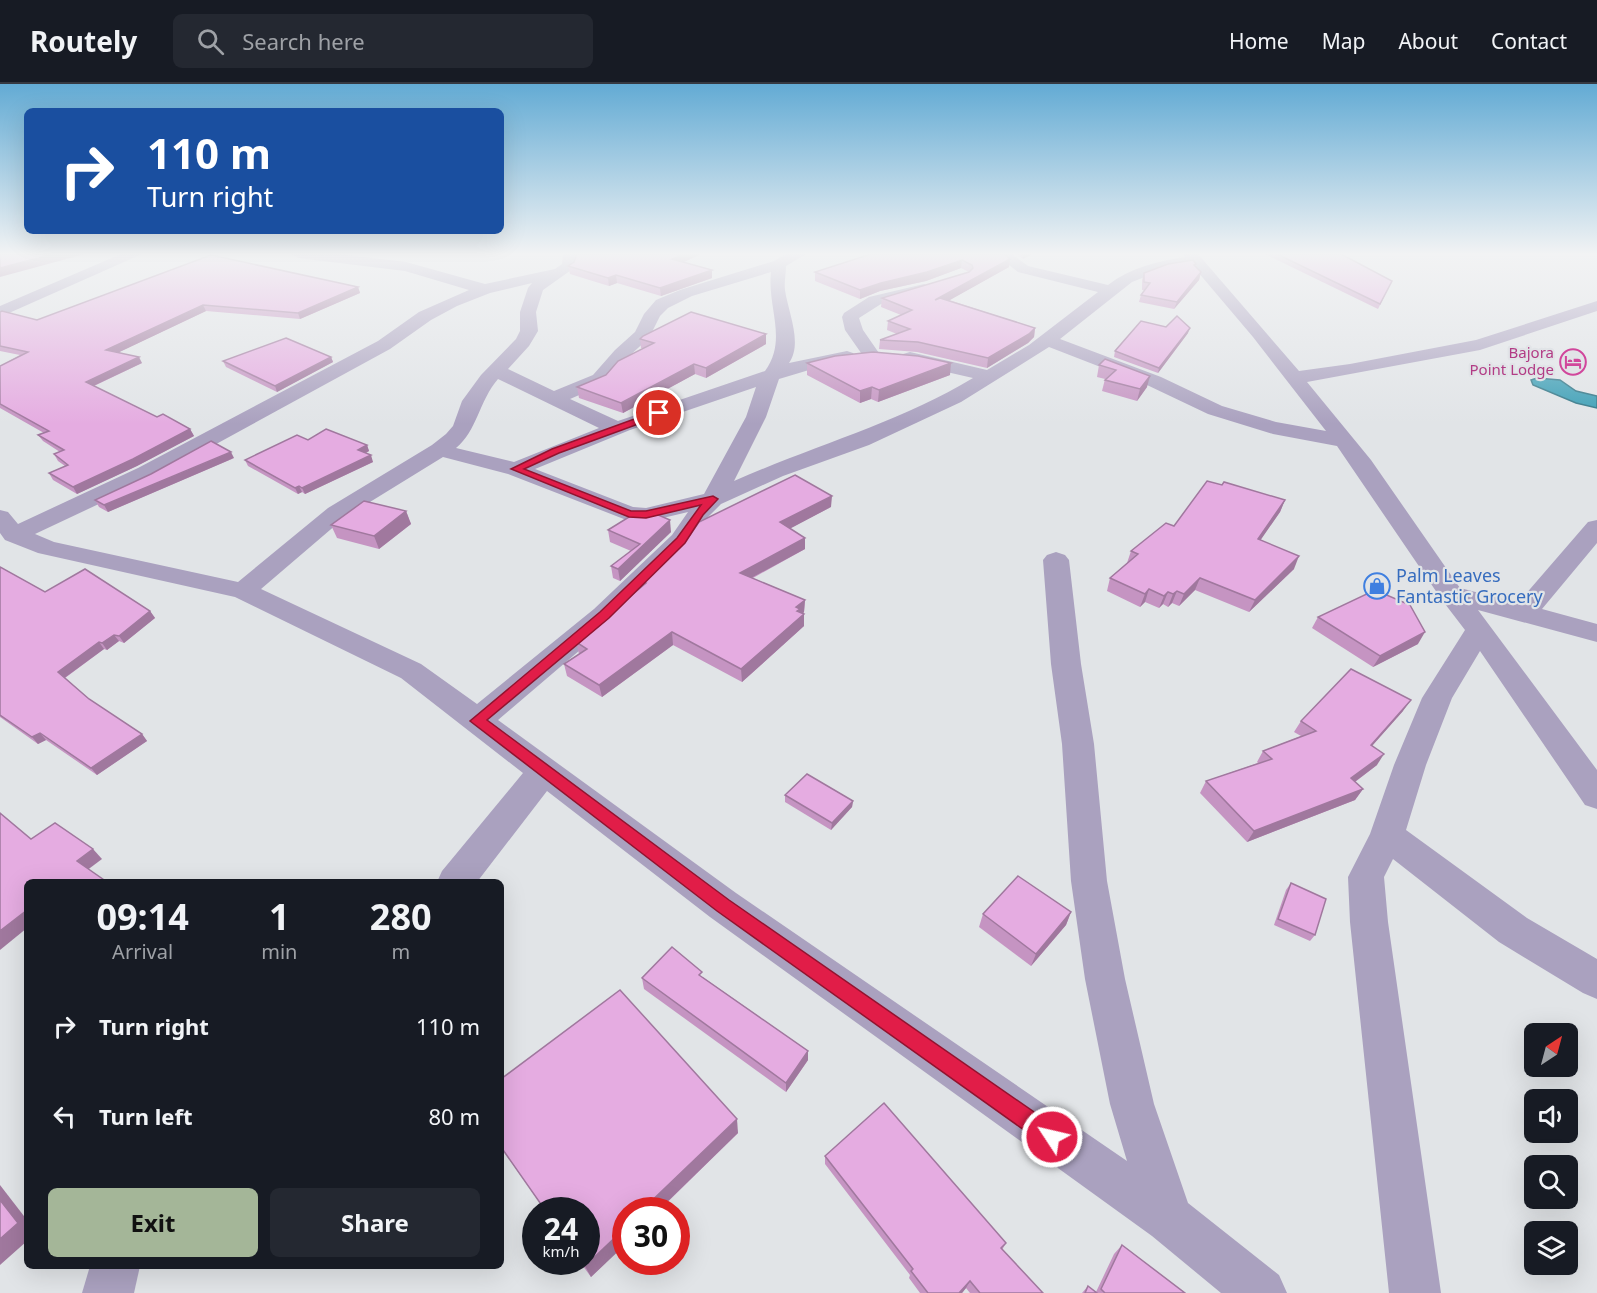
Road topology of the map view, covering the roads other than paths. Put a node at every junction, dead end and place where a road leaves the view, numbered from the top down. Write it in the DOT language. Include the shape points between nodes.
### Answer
graph roads {
  1 [pos="437,310"];
  2 [pos="529,310"];
  3 [pos="656,310"];
  4 [pos="781,310"];
  5 [pos="856,310"];
  6 [pos="1087,310"];
  7 [pos="1239,310"];
  8 [pos="1584,310"];
  9 [pos="1047,340"];
  10 [pos="872,356"];
  11 [pos="496,371"];
  12 [pos="771,376"];
  13 [pos="989,376"];
  14 [pos="1293,378"];
  15 [pos="555,398"];
  16 [pos="616,428"];
  17 [pos="1343,441"];
  18 [pos="440,450"];
  19 [pos="516,469"];
  20 [pos="713,499"];
  21 [pos="7,526"];
  22 [pos="1597,527"];
  23 [pos="1056,560"];
  24 [pos="243,591"];
  25 [pos="1451,594"];
  26 [pos="1524,613"];
  27 [pos="1479,629"];
  28 [pos="1597,633"];
  29 [pos="477,721"];
  30 [pos="544,771"];
  31 [pos="1597,796"];
  32 [pos="1387,835"];
  33 [pos="457,879"];
  34 [pos="1597,980"];
  35 [pos="1169,1219"];
  36 [pos="114,1269"];
  37 [pos="108,1293"];
  38 [pos="1262,1293"];
  39 [pos="1415,1293"];
  1 -- 21 [label="street" via="384,345 146,473"];
  2 -- 11 [label="street" via="528,331 523,342"];
  3 -- 15 [label="street" via="644,334 600,379"];
  4 -- 12 [label="street" via="784,357"];
  5 -- 10 [label="street" via="850,317 854,330"];
  6 -- 9 [label="street"];
  7 -- 14 [label="street"];
  8 -- 14 [label="street" via="1480,345"];
  9 -- 13 [label="street"];
  9 -- 17 [label="street" via="1154,381 1215,410 1273,429"];
  10 -- 12 [label="street" via="841,357"];
  10 -- 13 [label="street" via="914,359"];
  11 -- 15 [label="street"];
  11 -- 18 [label="street" via="472,400 454,439"];
  12 -- 16 [label="street"];
  12 -- 20 [label="street" via="752,425"];
  13 -- 20 [label="street" via="954,398 861,440 775,471"];
  14 -- 17 [label="street"];
  15 -- 16 [label="street"];
  16 -- 19 [label="street"];
  17 -- 25 [label="street"];
  18 -- 19 [label="street"];
  18 -- 24 [label="street" via="336,513"];
  19 -- 20 [label="street" via="629,514 646,515"];
  20 -- 29 [label="street" via="681,540 604,615"];
  21 -- 24 [label="street" via="46,548"];
  22 -- 26 [label="street"];
  23 -- 35 [label="street" via="1078,744 1089,881 1105,979 1132,1104"];
  24 -- 29 [label="street" via="411,670"];
  25 -- 26 [label="street"];
  25 -- 27 [label="street"];
  26 -- 28 [label="street"];
  27 -- 31 [label="street"];
  27 -- 32 [label="street" via="1437,698"];
  29 -- 30 [label="street"];
  30 -- 33 [label="street"];
  30 -- 35 [label="street" via="723,905"];
  32 -- 34 [label="street" via="1513,930"];
  32 -- 39 [label="street" via="1366,877"];
  35 -- 38 [label="street"];
  36 -- 37 [label="street"];
}
